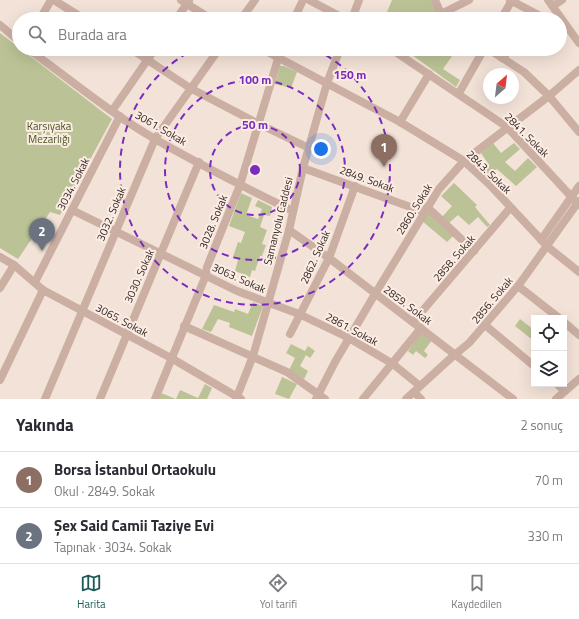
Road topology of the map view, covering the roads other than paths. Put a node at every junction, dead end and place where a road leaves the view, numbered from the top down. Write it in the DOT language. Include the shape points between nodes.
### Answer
graph roads {
  1 [pos="51,0"];
  2 [pos="54,0"];
  3 [pos="255,0"];
  4 [pos="303,0"];
  5 [pos="309,0"];
  6 [pos="359,0"];
  7 [pos="435,0"];
  8 [pos="469,0"];
  9 [pos="511,0"];
  10 [pos="562,0"];
  11 [pos="186,1"];
  12 [pos="551,3"];
  13 [pos="44,12"];
  14 [pos="73,12"];
  15 [pos="180,12"];
  16 [pos="201,12"];
  17 [pos="246,12"];
  18 [pos="297,12"];
  19 [pos="332,12"];
  20 [pos="355,12"];
  21 [pos="441,12"];
  22 [pos="451,12"];
  23 [pos="505,12"];
  24 [pos="533,12"];
  25 [pos="557,12"];
  26 [pos="0,25"];
  27 [pos="567,27"];
  28 [pos="567,30"];
  29 [pos="570,32"];
  30 [pos="12,36"];
  31 [pos="579,43"];
  32 [pos="38,56"];
  33 [pos="142,56"];
  34 [pos="151,56"];
  35 [pos="214,56"];
  36 [pos="274,56"];
  37 [pos="338,56"];
  38 [pos="402,56"];
  39 [pos="480,56"];
  40 [pos="499,56"];
  41 [pos="277,58"];
  42 [pos="502,58"];
  43 [pos="148,60"];
  44 [pos="579,70"];
  45 [pos="429,74"];
  46 [pos="328,83"];
  47 [pos="190,88"];
  48 [pos="459,93"];
  49 [pos="549,96"];
  50 [pos="112,110"];
  51 [pos="120,116"];
  52 [pos="400,122"];
  53 [pos="259,124"];
  54 [pos="507,127"];
  55 [pos="579,132"];
  56 [pos="154,138"];
  57 [pos="308,148"];
  58 [pos="464,161"];
  59 [pos="199,162"];
  60 [pos="302,168"];
  61 [pos="240,185"];
  62 [pos="355,186"];
  63 [pos="579,186"];
  64 [pos="571,197"];
  65 [pos="578,203"];
  66 [pos="510,208"];
  67 [pos="72,210"];
  68 [pos="426,210"];
  69 [pos="293,211"];
  70 [pos="289,230"];
  71 [pos="115,232"];
  72 [pos="541,240"];
  73 [pos="548,247"];
  74 [pos="474,252"];
  75 [pos="162,253"];
  76 [pos="0,257"];
  77 [pos="329,258"];
  78 [pos="14,265"];
  79 [pos="579,272"];
  80 [pos="206,275"];
  81 [pos="35,282"];
  82 [pos="518,286"];
  83 [pos="0,288"];
  84 [pos="43,290"];
  85 [pos="375,294"];
  86 [pos="267,302"];
  87 [pos="83,312"];
  88 [pos="299,314"];
  89 [pos="555,315"];
  90 [pos="413,322"];
  91 [pos="485,325"];
  92 [pos="567,325"];
  93 [pos="184,326"];
  94 [pos="421,328"];
  95 [pos="126,334"];
  96 [pos="290,334"];
  97 [pos="579,335"];
  98 [pos="349,338"];
  99 [pos="456,354"];
  100 [pos="253,356"];
  101 [pos="171,358"];
  102 [pos="531,363"];
  103 [pos="393,364"];
  104 [pos="579,379"];
  105 [pos="0,380"];
  106 [pos="560,387"];
  107 [pos="417,389"];
  108 [pos="565,391"];
  109 [pos="238,398"];
  110 [pos="320,398"];
  111 [pos="46,399"];
  112 [pos="100,399"];
  113 [pos="155,399"];
  114 [pos="363,399"];
  115 [pos="406,399"];
  116 [pos="421,399"];
  117 [pos="513,399"];
  118 [pos="556,399"];
  1 -- 13 [label="street"];
  2 -- 14 [label="street"];
  3 -- 17 [label="street"];
  4 -- 18 [label="street"];
  5 -- 19 [label="street"];
  6 -- 20 [label="street"];
  7 -- 21 [label="street"];
  8 -- 22 [label="street"];
  9 -- 23 [label="street"];
  9 -- 24 [label="street"];
  10 -- 12 [label="street"];
  11 -- 15 [label="street"];
  11 -- 16 [label="street"];
  12 -- 25 [label="street"];
  26 -- 30 [label="street"];
  27 -- 29 [label="street"];
  28 -- 29 [label="street"];
  29 -- 31 [label="street"];
  32 -- 50 [label="street, 3061. Sokak"];
  33 -- 43 [label="street"];
  34 -- 43 [label="street"];
  35 -- 47 [label="street, 3032. Sokak"];
  36 -- 41 [label="street, 2843. Sokak"];
  37 -- 46 [label="street, Samanyolu Caddesi"];
  38 -- 45 [label="street, 2841. Sokak"];
  39 -- 48 [label="street"];
  40 -- 42 [label="street"];
  41 -- 46 [label="street, 2843. Sokak"];
  41 -- 53 [label="street, 3028. Sokak"];
  42 -- 49 [label="street" via="524,72"];
  43 -- 47 [label="street"];
  43 -- 50 [label="street"];
  44 -- 49 [label="street, 2860. Sokak"];
  45 -- 48 [label="street, 2841. Sokak"];
  45 -- 52 [label="street"];
  46 -- 52 [label="street, 2843. Sokak"];
  46 -- 57 [label="street, Samanyolu Caddesi"];
  47 -- 53 [label="street"];
  47 -- 56 [label="street, 3032. Sokak"];
  48 -- 54 [label="street, 2841. Sokak"];
  49 -- 54 [label="street, 2860. Sokak"];
  49 -- 55 [label="street"];
  50 -- 51 [label="street, 3061. Sokak"];
  51 -- 56 [label="street, 3061. Sokak"];
  51 -- 67 [label="street, 3034. Sokak"];
  52 -- 58 [label="street, 2843. Sokak"];
  53 -- 57 [label="street"];
  53 -- 61 [label="street, 3028. Sokak"];
  54 -- 58 [label="street, 2860. Sokak"];
  54 -- 64 [label="street, 2841. Sokak"];
  56 -- 59 [label="street, 3061. Sokak"];
  56 -- 71 [label="street, 3032. Sokak"];
  57 -- 60 [label="street, Samanyolu Caddesi"];
  58 -- 66 [label="street, 2843. Sokak"];
  58 -- 68 [label="street, 2860. Sokak" via="439,189"];
  59 -- 61 [label="street, 3061. Sokak"];
  59 -- 75 [label="street, 3030. Sokak"];
  60 -- 62 [label="street, 2849. Sokak"];
  60 -- 69 [label="street, Samanyolu Caddesi"];
  61 -- 69 [label="street, 3061. Sokak"];
  61 -- 80 [label="street, 3028. Sokak"];
  62 -- 68 [label="street, 2849. Sokak"];
  62 -- 77 [label="street, 2862. Sokak"];
  63 -- 64 [label="street"];
  64 -- 65 [label="street, 2841. Sokak"];
  64 -- 72 [label="street"];
  65 -- 73 [label="street, 2856. Sokak"];
  66 -- 72 [label="street, 2843. Sokak"];
  66 -- 74 [label="street, 2858. Sokak"];
  67 -- 71 [label="street, 3063. Sokak"];
  67 -- 81 [label="street, 3034. Sokak"];
  68 -- 74 [label="street, 2849. Sokak"];
  68 -- 85 [label="street, 2860. Sokak"];
  69 -- 70 [label="street, Samanyolu Caddesi"];
  70 -- 77 [label="street, 2859. Sokak"];
  70 -- 86 [label="street, Samanyolu Caddesi"];
  71 -- 75 [label="street, 3063. Sokak"];
  71 -- 87 [label="street, 3032. Sokak"];
  72 -- 73 [label="street, 2843. Sokak"];
  73 -- 79 [label="street, 2843. Sokak"];
  73 -- 82 [label="street, 2856. Sokak"];
  74 -- 90 [label="street, 2858. Sokak"];
  75 -- 80 [label="street, 3063. Sokak"];
  75 -- 95 [label="street, 3030. Sokak"];
  76 -- 78 [label="street, 3065. Sokak"];
  77 -- 85 [label="street, 2859. Sokak"];
  77 -- 88 [label="street, 2862. Sokak"];
  78 -- 81 [label="street, 3065. Sokak"];
  78 -- 83 [label="street"];
  80 -- 86 [label="street, 3063. Sokak" via="237,291"];
  80 -- 93 [label="street, 3028. Sokak"];
  81 -- 84 [label="street, 3065. Sokak"];
  82 -- 89 [label="street"];
  82 -- 91 [label="street, 2856. Sokak"];
  84 -- 87 [label="street, 3065. Sokak"];
  84 -- 105 [label="street"];
  85 -- 90 [label="street, 2859. Sokak"];
  85 -- 98 [label="street, 2860. Sokak"];
  86 -- 88 [label="street, 2861. Sokak"];
  86 -- 100 [label="street, Samanyolu Caddesi"];
  87 -- 95 [label="street, 3065. Sokak"];
  87 -- 111 [label="street, 3032. Sokak"];
  88 -- 96 [label="street, 2862. Sokak"];
  88 -- 98 [label="street, 2861. Sokak"];
  90 -- 94 [label="street, 2859. Sokak"];
  91 -- 99 [label="street, 2856. Sokak"];
  91 -- 102 [label="street"];
  92 -- 97 [label="street"];
  93 -- 100 [label="street"];
  93 -- 101 [label="street, 3028. Sokak"];
  94 -- 99 [label="street, 2859. Sokak"];
  94 -- 103 [label="street"];
  95 -- 101 [label="street, 3065. Sokak"];
  95 -- 112 [label="street, 3030. Sokak"];
  98 -- 103 [label="street, 2861. Sokak"];
  98 -- 110 [label="street, 2860. Sokak"];
  99 -- 107 [label="street, 2856. Sokak"];
  99 -- 117 [label="street, 2859. Sokak"];
  100 -- 109 [label="street, Samanyolu Caddesi"];
  100 -- 110 [label="street" via="286,372"];
  101 -- 109 [label="street, 3065. Sokak"];
  101 -- 113 [label="street, 3028. Sokak"];
  103 -- 107 [label="street, 2861. Sokak"];
  103 -- 114 [label="street"];
  104 -- 108 [label="street"];
  106 -- 108 [label="street"];
  107 -- 115 [label="street, 2856. Sokak"];
  107 -- 116 [label="street, 2861. Sokak"];
  108 -- 118 [label="street"];
}
